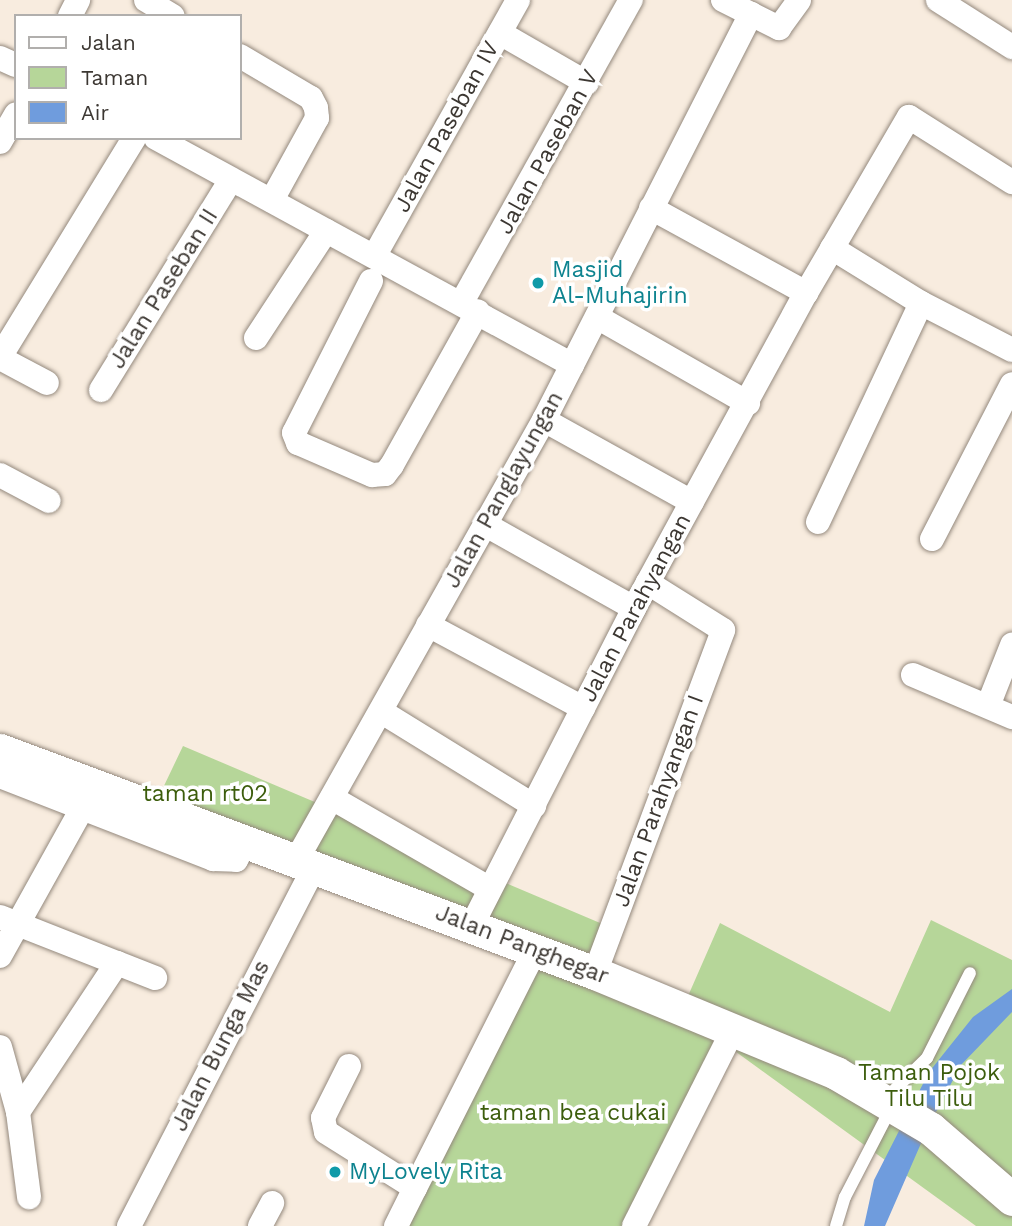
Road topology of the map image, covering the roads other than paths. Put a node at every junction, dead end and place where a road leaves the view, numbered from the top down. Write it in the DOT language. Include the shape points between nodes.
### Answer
graph roads {
  1 [pos="146,0"];
  2 [pos="518,0"];
  3 [pos="631,0"];
  4 [pos="723,0"];
  5 [pos="799,0"];
  6 [pos="938,0"];
  7 [pos="170,14"];
  8 [pos="751,14"];
  9 [pos="500,33"];
  10 [pos="1012,47"];
  11 [pos="242,57"];
  12 [pos="587,83"];
  13 [pos="14,118"];
  14 [pos="133,140"];
  15 [pos="159,140"];
  16 [pos="0,142"];
  17 [pos="1012,182"];
  18 [pos="228,184"];
  19 [pos="272,200"];
  20 [pos="651,208"];
  21 [pos="326,231"];
  22 [pos="832,248"];
  23 [pos="375,255"];
  24 [pos="371,281"];
  25 [pos="806,293"];
  26 [pos="921,303"];
  27 [pos="470,306"];
  28 [pos="597,317"];
  29 [pos="256,338"];
  30 [pos="1012,351"];
  31 [pos="0,357"];
  32 [pos="572,365"];
  33 [pos="47,383"];
  34 [pos="1012,384"];
  35 [pos="101,390"];
  36 [pos="748,403"];
  37 [pos="544,420"];
  38 [pos="0,475"];
  39 [pos="49,501"];
  40 [pos="692,502"];
  41 [pos="818,522"];
  42 [pos="486,525"];
  43 [pos="932,539"];
  44 [pos="648,583"];
  45 [pos="634,608"];
  46 [pos="428,625"];
  47 [pos="1012,645"];
  48 [pos="913,676"];
  49 [pos="988,706"];
  50 [pos="583,708"];
  51 [pos="382,712"];
  52 [pos="1012,717"];
  53 [pos="0,750"];
  54 [pos="0,776"];
  55 [pos="89,797"];
  56 [pos="332,798"];
  57 [pos="534,806"];
  58 [pos="305,863"];
  59 [pos="490,889"];
  60 [pos="8,920"];
  61 [pos="471,925"];
  62 [pos="535,950"];
  63 [pos="0,956"];
  64 [pos="117,963"];
  65 [pos="595,973"];
  66 [pos="970,973"];
  67 [pos="155,978"];
  68 [pos="734,1028"];
  69 [pos="0,1047"];
  70 [pos="349,1066"];
  71 [pos="893,1105"];
  72 [pos="18,1112"];
  73 [pos="415,1188"];
  74 [pos="29,1197"];
  75 [pos="1012,1199"];
  76 [pos="272,1203"];
  77 [pos="130,1226"];
  78 [pos="260,1226"];
  79 [pos="396,1226"];
  80 [pos="634,1226"];
  81 [pos="836,1226"];
  1 -- 7 [label="street"];
  2 -- 9 [label="street, Jalan Paseban IV"];
  3 -- 12 [label="street, Jalan Paseban V"];
  4 -- 8 [label="street"];
  5 -- 8 [label="street" via="779,28"];
  6 -- 10 [label="street"];
  8 -- 20 [label="street, Jalan Panglayungan"];
  9 -- 12 [label="street"];
  9 -- 23 [label="street, Jalan Paseban IV"];
  11 -- 19 [label="street" via="311,99 316,108 317,118"];
  12 -- 27 [label="street, Jalan Paseban V"];
  13 -- 16 [label="street"];
  14 -- 31 [label="street"];
  15 -- 18 [label="street"];
  17 -- 22 [label="street, Jalan Parahyangan" via="909,117"];
  18 -- 19 [label="street"];
  18 -- 35 [label="street, Jalan Paseban II"];
  19 -- 21 [label="street"];
  20 -- 25 [label="street"];
  20 -- 28 [label="street, Jalan Panglayungan"];
  21 -- 23 [label="street"];
  21 -- 29 [label="street"];
  22 -- 25 [label="street, Jalan Parahyangan"];
  22 -- 26 [label="street"];
  23 -- 27 [label="street"];
  24 -- 27 [label="street, Jalan Paseban V" via="294,433 298,443 372,475 385,474 392,465"];
  25 -- 36 [label="street, Jalan Parahyangan"];
  26 -- 30 [label="street"];
  26 -- 41 [label="street"];
  27 -- 32 [label="street"];
  28 -- 32 [label="street, Jalan Panglayungan"];
  28 -- 36 [label="street"];
  31 -- 33 [label="street"];
  32 -- 37 [label="street, Jalan Panglayungan"];
  34 -- 43 [label="street"];
  36 -- 40 [label="street, Jalan Parahyangan"];
  37 -- 40 [label="street"];
  37 -- 42 [label="street, Jalan Panglayungan"];
  38 -- 39 [label="street"];
  40 -- 44 [label="street, Jalan Parahyangan"];
  42 -- 45 [label="street"];
  42 -- 46 [label="street, Jalan Panglayungan"];
  44 -- 45 [label="street, Jalan Parahyangan"];
  44 -- 65 [label="street, Jalan Parahyangan I" via="723,630"];
  45 -- 50 [label="street, Jalan Parahyangan"];
  46 -- 50 [label="street"];
  46 -- 51 [label="street, Jalan Panglayungan"];
  47 -- 49 [label="street"];
  48 -- 49 [label="street"];
  49 -- 52 [label="street"];
  50 -- 57 [label="street, Jalan Parahyangan"];
  51 -- 56 [label="street, Jalan Panglayungan"];
  51 -- 57 [label="street"];
  53 -- 55 [label="street, Jalan Panghegar"];
  54 -- 55 [label="street"];
  55 -- 58 [label="street, Jalan Panghegar" via="246,841"];
  55 -- 60 [label="street"];
  56 -- 58 [label="street, Jalan Bunga Mas"];
  56 -- 59 [label="street"];
  57 -- 59 [label="street, Jalan Parahyangan"];
  58 -- 61 [label="street, Jalan Panghegar"];
  58 -- 77 [label="street, Jalan Bunga Mas"];
  59 -- 61 [label="street, Jalan Parahyangan"];
  60 -- 63 [label="street"];
  60 -- 64 [label="street"];
  61 -- 62 [label="street, Jalan Panghegar"];
  62 -- 65 [label="street, Jalan Panghegar"];
  62 -- 73 [label="street"];
  64 -- 67 [label="street"];
  64 -- 72 [label="street"];
  65 -- 68 [label="street, Jalan Panghegar"];
  66 -- 71 [label="lane" via="927,1058"];
  68 -- 71 [label="street, Jalan Panghegar"];
  68 -- 80 [label="street"];
  69 -- 72 [label="street"];
  70 -- 73 [label="street" via="323,1118 326,1132"];
  71 -- 75 [label="street, Jalan Panghegar" via="931,1129"];
  71 -- 81 [label="lane" via="845,1197"];
  72 -- 74 [label="street"];
  73 -- 79 [label="street"];
  76 -- 78 [label="street"];
}
